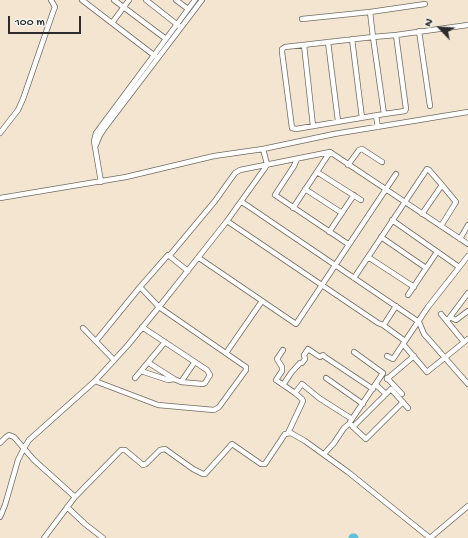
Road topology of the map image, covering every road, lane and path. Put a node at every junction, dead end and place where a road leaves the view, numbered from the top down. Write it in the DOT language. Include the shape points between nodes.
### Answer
graph roads {
  1 [pos="51,0"];
  2 [pos="82,0"];
  3 [pos="114,0"];
  4 [pos="129,0"];
  5 [pos="146,0"];
  6 [pos="176,0"];
  7 [pos="195,0"];
  8 [pos="202,0"];
  9 [pos="425,4"];
  10 [pos="124,7"];
  11 [pos="188,9"];
  12 [pos="370,12"];
  13 [pos="302,19"];
  14 [pos="112,23"];
  15 [pos="179,26"];
  16 [pos="468,26"];
  17 [pos="419,31"];
  18 [pos="396,35"];
  19 [pos="373,36"];
  20 [pos="166,39"];
  21 [pos="352,39"];
  22 [pos="328,42"];
  23 [pos="304,45"];
  24 [pos="154,55"];
  25 [pos="158,58"];
  26 [pos="430,106"];
  27 [pos="468,112"];
  28 [pos="384,114"];
  29 [pos="362,118"];
  30 [pos="338,121"];
  31 [pos="378,122"];
  32 [pos="313,126"];
  33 [pos="0,133"];
  34 [pos="95,147"];
  35 [pos="263,149"];
  36 [pos="330,152"];
  37 [pos="297,159"];
  38 [pos="382,162"];
  39 [pos="267,164"];
  40 [pos="348,165"];
  41 [pos="317,172"];
  42 [pos="396,174"];
  43 [pos="101,182"];
  44 [pos="442,185"];
  45 [pos="305,189"];
  46 [pos="386,190"];
  47 [pos="354,195"];
  48 [pos="0,198"];
  49 [pos="362,200"];
  50 [pos="242,202"];
  51 [pos="404,202"];
  52 [pos="293,208"];
  53 [pos="342,213"];
  54 [pos="422,214"];
  55 [pos="392,220"];
  56 [pos="227,221"];
  57 [pos="468,225"];
  58 [pos="441,226"];
  59 [pos="329,232"];
  60 [pos="381,237"];
  61 [pos="460,239"];
  62 [pos="348,244"];
  63 [pos="468,244"];
  64 [pos="437,252"];
  65 [pos="170,255"];
  66 [pos="468,256"];
  67 [pos="368,257"];
  68 [pos="199,258"];
  69 [pos="335,265"];
  70 [pos="459,267"];
  71 [pos="426,268"];
  72 [pos="188,271"];
  73 [pos="354,278"];
  74 [pos="322,285"];
  75 [pos="140,287"];
  76 [pos="414,287"];
  77 [pos="468,293"];
  78 [pos="408,295"];
  79 [pos="262,301"];
  80 [pos="396,306"];
  81 [pos="159,307"];
  82 [pos="468,312"];
  83 [pos="441,314"];
  84 [pos="448,319"];
  85 [pos="419,322"];
  86 [pos="383,324"];
  87 [pos="142,327"];
  88 [pos="83,328"];
  89 [pos="466,340"];
  90 [pos="96,341"];
  91 [pos="164,342"];
  92 [pos="404,343"];
  93 [pos="283,350"];
  94 [pos="354,352"];
  95 [pos="226,353"];
  96 [pos="387,356"];
  97 [pos="414,356"];
  98 [pos="445,358"];
  99 [pos="114,360"];
  100 [pos="149,363"];
  101 [pos="194,363"];
  102 [pos="141,371"];
  103 [pos="135,378"];
  104 [pos="326,378"];
  105 [pos="174,379"];
  106 [pos="95,381"];
  107 [pos="181,382"];
  108 [pos="468,384"];
  109 [pos="283,385"];
  110 [pos="374,387"];
  111 [pos="295,393"];
  112 [pos="386,394"];
  113 [pos="402,394"];
  114 [pos="403,402"];
  115 [pos="363,404"];
  116 [pos="408,408"];
  117 [pos="352,423"];
  118 [pos="288,433"];
  119 [pos="0,443"];
  120 [pos="24,448"];
  121 [pos="324,454"];
  122 [pos="75,497"];
  123 [pos="468,506"];
  124 [pos="67,507"];
  125 [pos="0,518"];
  126 [pos="44,538"];
  127 [pos="104,538"];
  128 [pos="430,538"];
  1 -- 33 [label="street" via="55,7 23,99 18,110"];
  2 -- 14 [label="street"];
  3 -- 10 [label="street"];
  4 -- 10 [label="street"];
  5 -- 15 [label="street"];
  6 -- 11 [label="street"];
  7 -- 11 [label="street"];
  8 -- 15 [label="street"];
  9 -- 12 [label="street"];
  10 -- 14 [label="street"];
  10 -- 20 [label="street"];
  11 -- 15 [label="street"];
  12 -- 13 [label="street"];
  12 -- 19 [label="street"];
  14 -- 24 [label="street"];
  15 -- 20 [label="street"];
  15 -- 25 [label="street"];
  16 -- 17 [label="street"];
  17 -- 18 [label="street"];
  17 -- 26 [label="street"];
  18 -- 19 [label="street"];
  18 -- 28 [label="street" via="406,109"];
  19 -- 21 [label="street"];
  19 -- 28 [label="street"];
  20 -- 24 [label="street"];
  21 -- 22 [label="street"];
  21 -- 29 [label="street"];
  22 -- 23 [label="street"];
  22 -- 30 [label="street"];
  23 -- 32 [label="street"];
  23 -- 32 [label="street" via="285,47 282,52 292,127 296,129"];
  24 -- 25 [label="street"];
  24 -- 34 [label="street" via="99,128 95,136"];
  25 -- 34 [label="street" via="104,129"];
  27 -- 31 [label="street"];
  28 -- 31 [label="street"];
  29 -- 30 [label="street"];
  29 -- 31 [label="street"];
  30 -- 32 [label="street"];
  31 -- 35 [label="street"];
  34 -- 43 [label="street"];
  35 -- 39 [label="street"];
  35 -- 43 [label="street" via="214,156"];
  36 -- 37 [label="street"];
  36 -- 40 [label="street"];
  36 -- 41 [label="street"];
  37 -- 39 [label="street"];
  37 -- 52 [label="street" via="275,195"];
  38 -- 40 [label="street" via="362,149"];
  39 -- 50 [label="street"];
  39 -- 65 [label="street" via="235,173 216,201"];
  40 -- 46 [label="street"];
  41 -- 45 [label="street"];
  41 -- 47 [label="street"];
  42 -- 46 [label="street"];
  43 -- 48 [label="street"];
  44 -- 51 [label="street" via="427,169"];
  44 -- 54 [label="street"];
  44 -- 58 [label="street" via="456,202"];
  45 -- 52 [label="street"];
  45 -- 53 [label="street"];
  46 -- 51 [label="street"];
  46 -- 62 [label="street"];
  47 -- 49 [label="street"];
  47 -- 53 [label="street"];
  50 -- 56 [label="street"];
  50 -- 69 [label="street"];
  51 -- 54 [label="street"];
  51 -- 55 [label="street"];
  52 -- 59 [label="street"];
  53 -- 59 [label="street"];
  54 -- 58 [label="street"];
  55 -- 60 [label="street"];
  55 -- 64 [label="street"];
  56 -- 68 [label="street"];
  56 -- 74 [label="street"];
  57 -- 61 [label="street"];
  58 -- 61 [label="street"];
  59 -- 62 [label="street"];
  60 -- 67 [label="street"];
  60 -- 71 [label="street"];
  61 -- 63 [label="street"];
  62 -- 69 [label="street"];
  64 -- 70 [label="street"];
  64 -- 71 [label="street"];
  65 -- 72 [label="street"];
  65 -- 75 [label="street" via="166,256"];
  66 -- 70 [label="street"];
  67 -- 73 [label="street"];
  67 -- 76 [label="street"];
  68 -- 72 [label="street"];
  68 -- 79 [label="street"];
  69 -- 73 [label="street"];
  69 -- 74 [label="street"];
  70 -- 85 [label="street"];
  71 -- 76 [label="street"];
  72 -- 81 [label="street"];
  73 -- 80 [label="street"];
  74 -- 79 [label="street" via="296,324"];
  74 -- 86 [label="street"];
  75 -- 81 [label="street"];
  75 -- 90 [label="street"];
  76 -- 78 [label="street"];
  77 -- 84 [label="street"];
  79 -- 95 [label="street"];
  80 -- 85 [label="street"];
  80 -- 86 [label="street"];
  81 -- 87 [label="street"];
  81 -- 95 [label="street"];
  82 -- 84 [label="street" via="456,320"];
  83 -- 84 [label="street"];
  84 -- 89 [label="street"];
  85 -- 92 [label="street"];
  85 -- 98 [label="street" via="424,334"];
  86 -- 92 [label="street"];
  87 -- 91 [label="street"];
  87 -- 99 [label="street"];
  88 -- 90 [label="street"];
  89 -- 98 [label="street"];
  90 -- 99 [label="street"];
  91 -- 100 [label="street"];
  91 -- 101 [label="street"];
  92 -- 96 [label="street" via="393,359"];
  92 -- 97 [label="street"];
  93 -- 109 [label="street" via="277,359 282,371 276,380"];
  94 -- 110 [label="street" via="383,373"];
  95 -- 106 [label="street" via="246,367 246,370 219,407 214,410 158,406"];
  97 -- 98 [label="street" via="427,372"];
  97 -- 113 [label="street" via="386,377"];
  98 -- 108 [label="street"];
  99 -- 106 [label="street"];
  100 -- 102 [label="street"];
  100 -- 105 [label="street"];
  101 -- 107 [label="street"];
  101 -- 107 [label="street" via="209,372 207,380 203,384"];
  102 -- 103 [label="street"];
  102 -- 105 [label="street" via="168,380"];
  104 -- 115 [label="street"];
  105 -- 107 [label="street"];
  106 -- 120 [label="street" via="29,440"];
  109 -- 110 [label="street" via="305,359 304,354 308,350 320,357 323,355"];
  109 -- 111 [label="street"];
  110 -- 112 [label="street"];
  110 -- 115 [label="street"];
  111 -- 117 [label="street" via="302,384"];
  111 -- 118 [label="street" via="303,402"];
  112 -- 114 [label="street" via="391,389"];
  112 -- 117 [label="street"];
  114 -- 116 [label="street"];
  114 -- 117 [label="street" via="366,439"];
  115 -- 117 [label="street"];
  117 -- 121 [label="street" via="344,428"];
  118 -- 121 [label="street" via="294,434"];
  118 -- 122 [label="street" via="265,464 261,464 232,444 205,474 165,450 160,450 143,465 125,450 121,450"];
  119 -- 120 [label="street" via="6,436 11,436"];
  120 -- 122 [label="street"];
  120 -- 125 [label="street"];
  121 -- 128 [label="street"];
  122 -- 124 [label="street"];
  123 -- 128 [label="street"];
  124 -- 126 [label="street"];
  124 -- 127 [label="street"];
}
